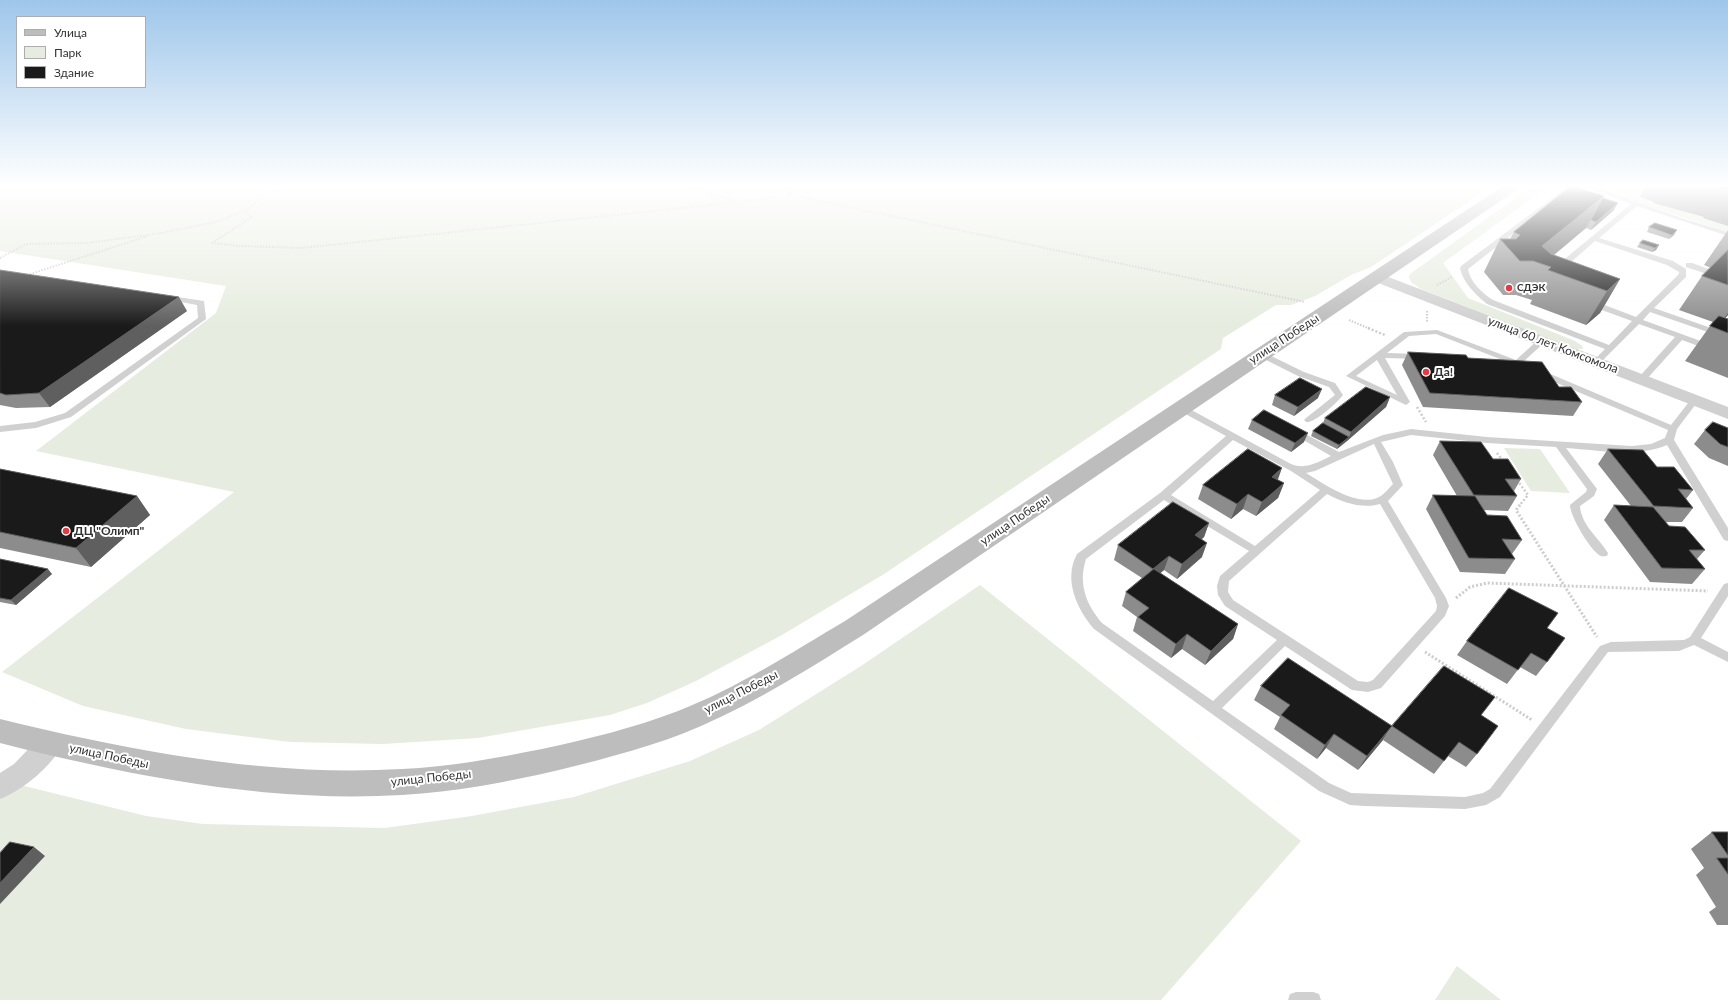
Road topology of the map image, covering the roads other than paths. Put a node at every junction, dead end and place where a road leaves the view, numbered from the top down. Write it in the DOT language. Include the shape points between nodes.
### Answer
graph roads {
  1 [pos="1445,233"];
  2 [pos="1511,233"];
  3 [pos="1601,233"];
  4 [pos="1595,238"];
  5 [pos="1689,265"];
  6 [pos="1555,272"];
  7 [pos="1378,278"];
  8 [pos="1728,279"];
  9 [pos="163,296"];
  10 [pos="1586,301"];
  11 [pos="1649,309"];
  12 [pos="1638,320"];
  13 [pos="1709,331"];
  14 [pos="1728,334"];
  15 [pos="1681,336"];
  16 [pos="1728,338"];
  17 [pos="1542,341"];
  18 [pos="1610,348"];
  19 [pos="1261,354"];
  20 [pos="1728,354"];
  21 [pos="1379,355"];
  22 [pos="1425,358"];
  23 [pos="1486,361"];
  24 [pos="1596,362"];
  25 [pos="1517,363"];
  26 [pos="1642,379"];
  27 [pos="1695,400"];
  28 [pos="1181,408"];
  29 [pos="1728,413"];
  30 [pos="1309,420"];
  31 [pos="0,429"];
  32 [pos="1673,429"];
  33 [pos="1296,432"];
  34 [pos="1232,436"];
  35 [pos="1669,440"];
  36 [pos="1376,441"];
  37 [pos="1558,444"];
  38 [pos="1340,457"];
  39 [pos="1288,466"];
  40 [pos="1327,489"];
  41 [pos="1164,495"];
  42 [pos="1383,500"];
  43 [pos="1728,538"];
  44 [pos="1256,551"];
  45 [pos="1603,553"];
  46 [pos="1726,589"];
  47 [pos="1285,639"];
  48 [pos="1694,640"];
  49 [pos="1728,657"];
  50 [pos="1213,709"];
  51 [pos="0,731"];
  52 [pos="50,744"];
  53 [pos="0,787"];
  54 [pos="1296,1000"];
  55 [pos="1313,1000"];
  1 -- 7 [label="street, улица Победы"];
  2 -- 18 [label="lane" via="1464,268 1464,274 1483,297 1490,302"];
  3 -- 4 [label="lane"];
  4 -- 6 [label="lane"];
  4 -- 11 [label="lane" via="1670,263 1683,271 1683,274"];
  5 -- 8 [label="lane"];
  7 -- 17 [label="street, улица 60 лет Комсомола"];
  7 -- 19 [label="street, улица Победы"];
  9 -- 31 [label="lane" via="201,302 202,319 68,415 36,425"];
  10 -- 12 [label="lane"];
  11 -- 12 [label="lane"];
  11 -- 13 [label="lane"];
  12 -- 15 [label="lane"];
  12 -- 18 [label="lane"];
  13 -- 14 [label="lane"];
  13 -- 16 [label="lane"];
  15 -- 20 [label="lane"];
  15 -- 26 [label="lane"];
  17 -- 24 [label="street, улица 60 лет Комсомола"];
  17 -- 25 [label="lane"];
  18 -- 24 [label="lane"];
  19 -- 28 [label="street, улица Победы"];
  19 -- 30 [label="lane" via="1301,374 1332,385 1337,390 1339,395 1336,399"];
  21 -- 21 [label="lane" via="1350,376 1406,402"];
  21 -- 22 [label="lane"];
  21 -- 25 [label="lane" via="1407,334 1437,332"];
  23 -- 25 [label="lane"];
  24 -- 26 [label="street, улица 60 лет Комсомола"];
  25 -- 32 [label="lane"];
  26 -- 27 [label="street, улица 60 лет Комсомола"];
  27 -- 29 [label="street, улица 60 лет Комсомола"];
  27 -- 32 [label="lane"];
  28 -- 34 [label="lane"];
  28 -- 52 [label="street, улица Победы" via="854,628 808,656 718,706 666,728 612,746 499,770 448,778 381,783 286,781 216,774 127,761"];
  32 -- 35 [label="lane"];
  33 -- 38 [label="lane"];
  34 -- 39 [label="lane"];
  34 -- 41 [label="lane"];
  35 -- 37 [label="lane" via="1648,449"];
  35 -- 43 [label="lane"];
  36 -- 37 [label="lane" via="1401,433"];
  36 -- 38 [label="lane"];
  36 -- 42 [label="lane" via="1398,485"];
  37 -- 45 [label="lane" via="1592,489 1590,494 1575,505 1574,510"];
  38 -- 39 [label="lane" via="1312,469 1295,469"];
  39 -- 40 [label="lane"];
  40 -- 42 [label="lane" via="1352,501 1368,503"];
  40 -- 44 [label="lane"];
  41 -- 44 [label="lane"];
  41 -- 50 [label="lane" via="1081,557 1077,568 1080,598 1088,616 1098,626"];
  42 -- 47 [label="lane" via="1440,598 1443,606 1441,613 1377,684 1368,687 1356,686"];
  44 -- 47 [label="lane" via="1224,578 1223,596 1229,603"];
  46 -- 48 [label="lane"];
  47 -- 50 [label="lane"];
  48 -- 49 [label="lane"];
  48 -- 50 [label="lane" via="1679,646 1604,649 1495,793 1486,799 1465,802 1350,799 1324,787"];
  51 -- 52 [label="street, улица Победы"];
  52 -- 53 [label="street" via="22,772"];
  54 -- 55 [label="lane"];
}
